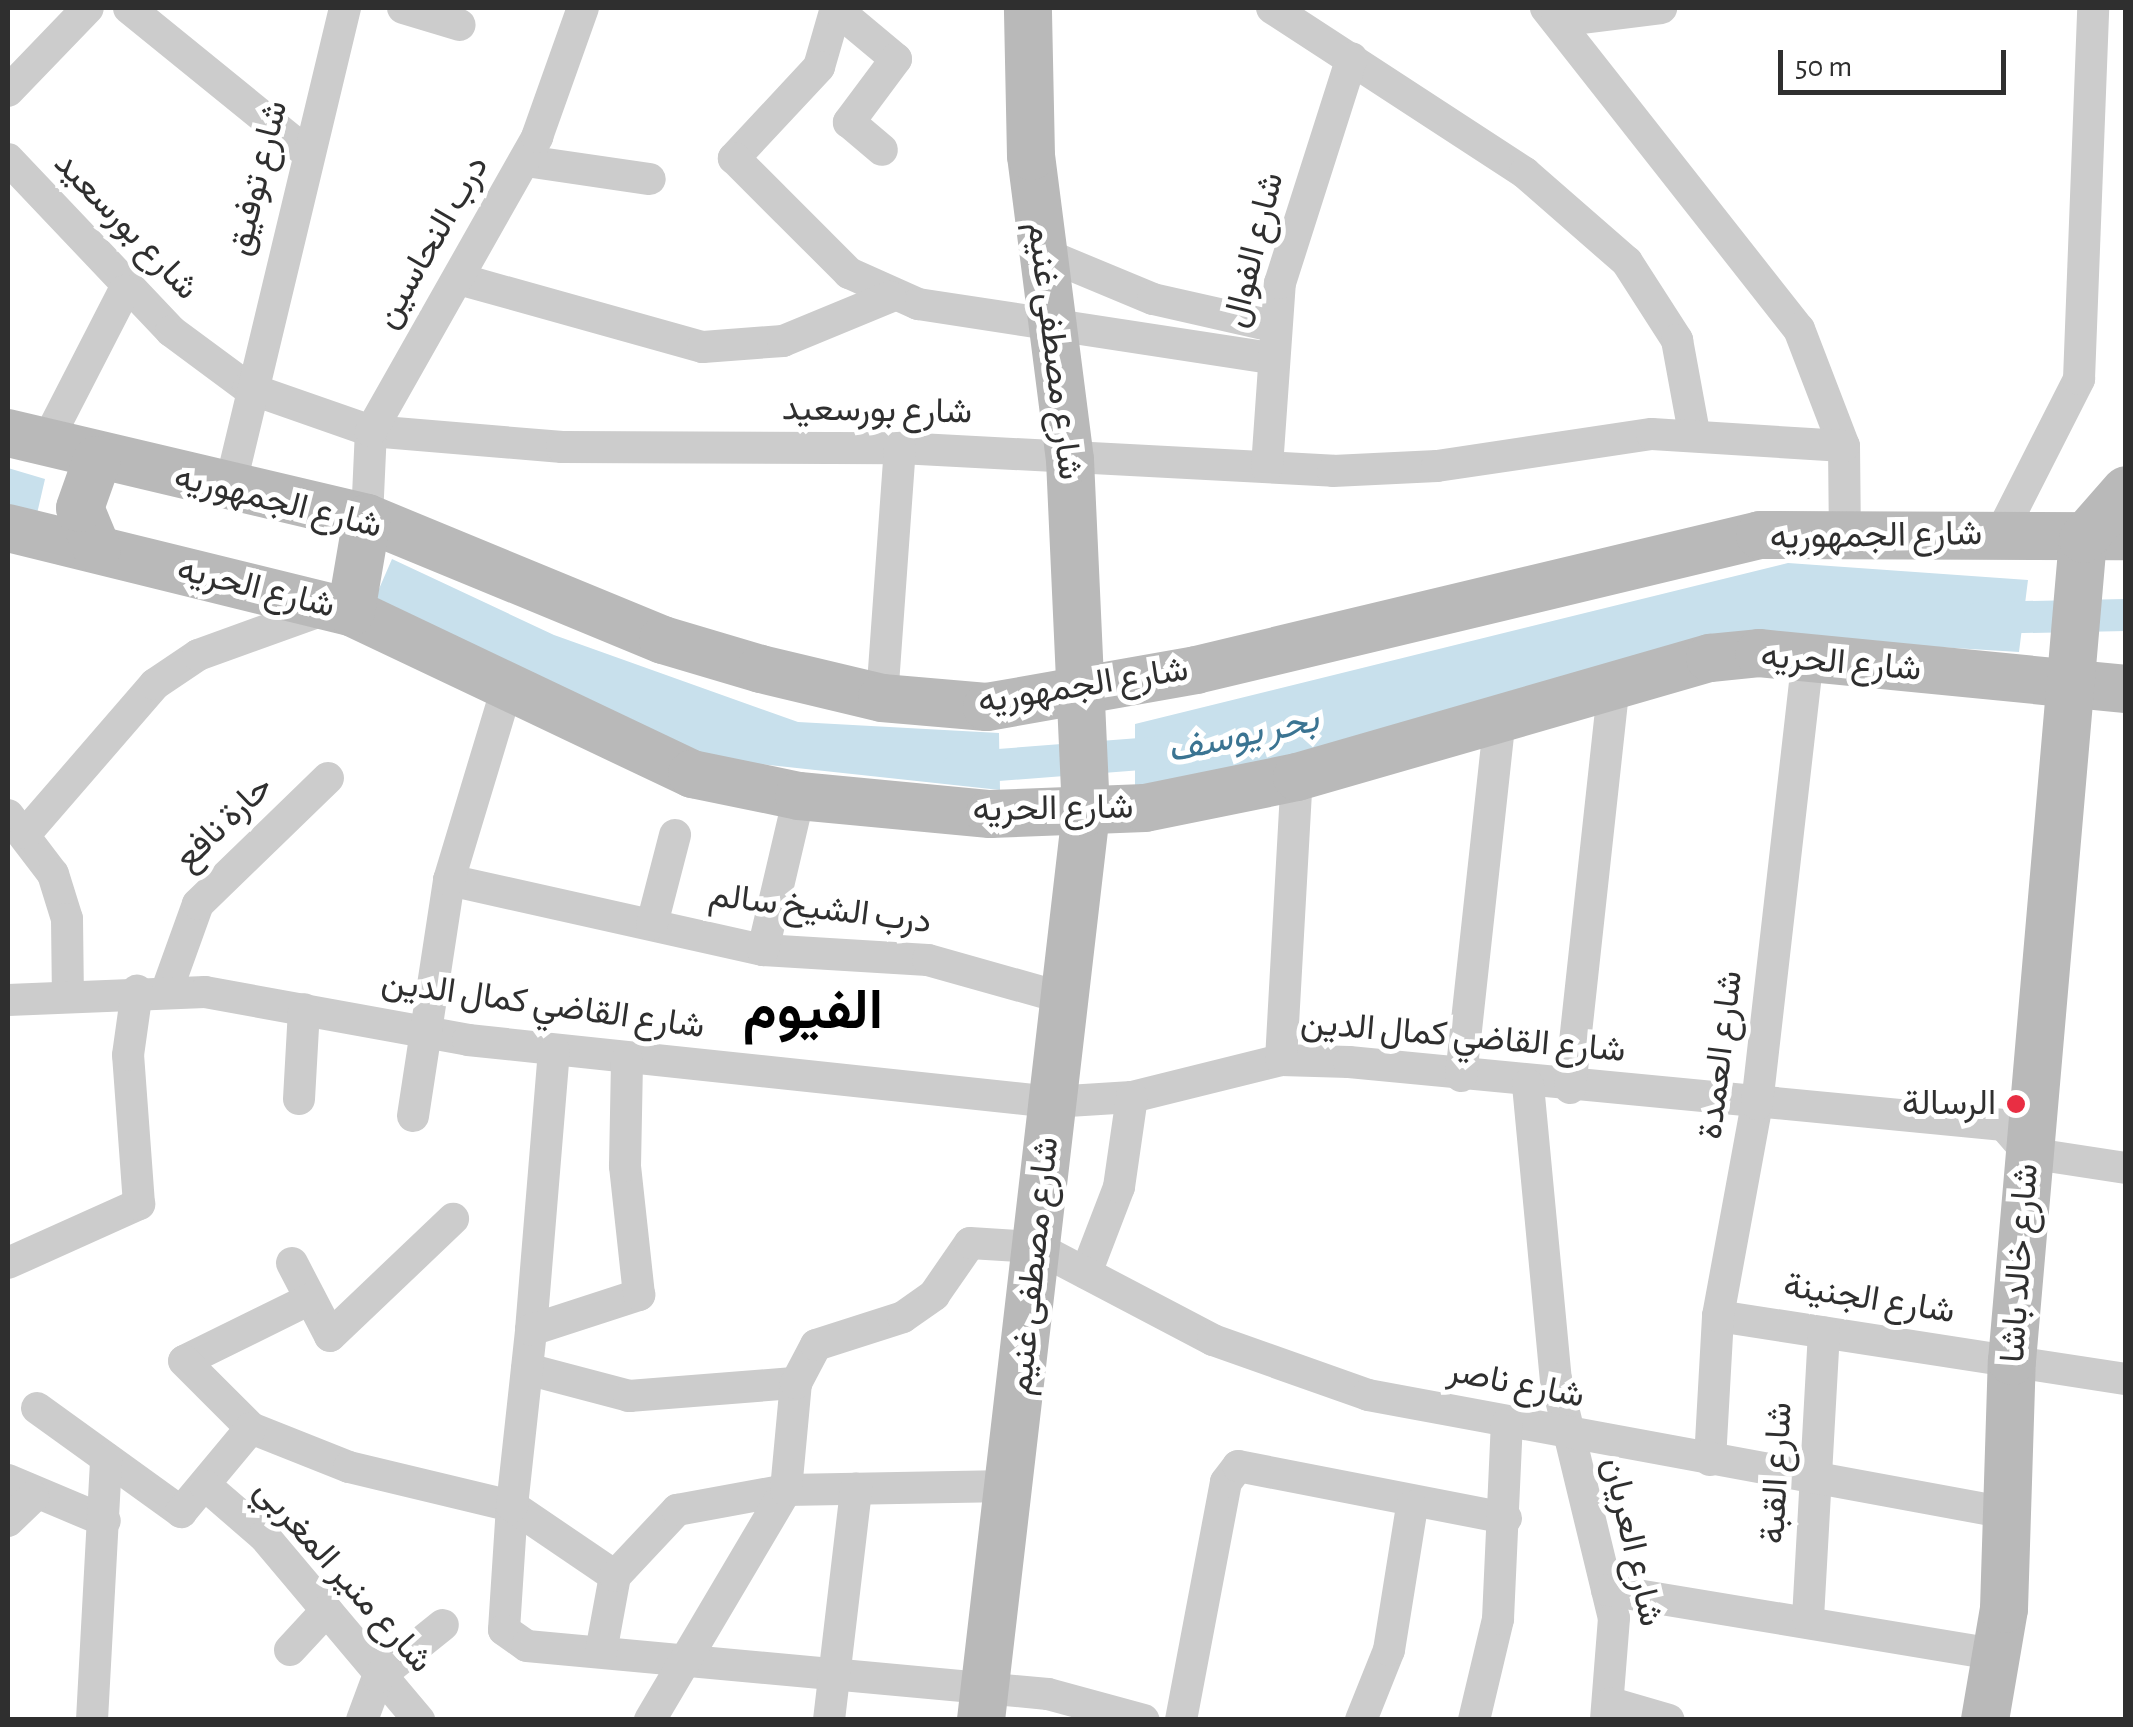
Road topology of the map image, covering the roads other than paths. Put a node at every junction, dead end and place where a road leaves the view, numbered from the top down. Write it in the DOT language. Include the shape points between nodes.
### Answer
graph roads {
  1 [pos="88,8"];
  2 [pos="129,8"];
  3 [pos="345,8"];
  4 [pos="403,8"];
  5 [pos="583,8"];
  6 [pos="836,8"];
  7 [pos="1028,8"];
  8 [pos="1272,8"];
  9 [pos="1661,8"];
  10 [pos="2094,8"];
  11 [pos="1552,14"];
  12 [pos="460,24"];
  13 [pos="1352,58"];
  14 [pos="8,91"];
  15 [pos="304,150"];
  16 [pos="882,150"];
  17 [pos="8,159"];
  18 [pos="526,160"];
  19 [pos="650,179"];
  20 [pos="1040,252"];
  21 [pos="459,279"];
  22 [pos="124,291"];
  23 [pos="890,297"];
  24 [pos="1049,320"];
  25 [pos="1271,342"];
  26 [pos="248,388"];
  27 [pos="371,431"];
  28 [pos="1694,432"];
  29 [pos="26,438"];
  30 [pos="1844,446"];
  31 [pos="900,448"];
  32 [pos="97,460"];
  33 [pos="1070,460"];
  34 [pos="1268,467"];
  35 [pos="230,487"];
  36 [pos="2126,490"];
  37 [pos="367,518"];
  38 [pos="8,528"];
  39 [pos="1845,535"];
  40 [pos="2000,535"];
  41 [pos="2104,537"];
  42 [pos="97,548"];
  43 [pos="341,610"];
  44 [pos="1808,658"];
  45 [pos="1614,681"];
  46 [pos="508,684"];
  47 [pos="2072,687"];
  48 [pos="2126,689"];
  49 [pos="1084,694"];
  50 [pos="882,698"];
  51 [pos="1499,724"];
  52 [pos="1297,776"];
  53 [pos="328,778"];
  54 [pos="798,796"];
  55 [pos="1086,812"];
  56 [pos="17,824"];
  57 [pos="675,835"];
  58 [pos="449,880"];
  59 [pos="652,924"];
  60 [pos="763,950"];
  61 [pos="152,990"];
  62 [pos="68,997"];
  63 [pos="1062,998"];
  64 [pos="8,1000"];
  65 [pos="304,1009"];
  66 [pos="424,1034"];
  67 [pos="554,1051"];
  68 [pos="628,1060"];
  69 [pos="1281,1060"];
  70 [pos="1461,1076"];
  71 [pos="1528,1085"];
  72 [pos="1570,1088"];
  73 [pos="1132,1097"];
  74 [pos="298,1098"];
  75 [pos="1052,1102"];
  76 [pos="1756,1104"];
  77 [pos="413,1116"];
  78 [pos="2028,1153"];
  79 [pos="2126,1168"];
  80 [pos="452,1219"];
  81 [pos="1036,1247"];
  82 [pos="8,1263"];
  83 [pos="292,1263"];
  84 [pos="1086,1274"];
  85 [pos="310,1299"];
  86 [pos="1718,1316"];
  87 [pos="531,1330"];
  88 [pos="1824,1332"];
  89 [pos="2012,1361"];
  90 [pos="527,1369"];
  91 [pos="2126,1379"];
  92 [pos="796,1383"];
  93 [pos="37,1408"];
  94 [pos="1507,1424"];
  95 [pos="251,1428"];
  96 [pos="1566,1434"];
  97 [pos="106,1458"];
  98 [pos="1710,1460"];
  99 [pos="1818,1479"];
  100 [pos="206,1486"];
  101 [pos="1008,1486"];
  102 [pos="856,1488"];
  103 [pos="20,1489"];
  104 [pos="786,1490"];
  105 [pos="512,1506"];
  106 [pos="1412,1507"];
  107 [pos="2007,1513"];
  108 [pos="1506,1518"];
  109 [pos="8,1521"];
  110 [pos="105,1521"];
  111 [pos="615,1576"];
  112 [pos="1608,1590"];
  113 [pos="327,1610"];
  114 [pos="1808,1618"];
  115 [pos="443,1625"];
  116 [pos="290,1650"];
  117 [pos="601,1652"];
  118 [pos="1999,1655"];
  119 [pos="684,1658"];
  120 [pos="834,1674"];
  121 [pos="378,1677"];
  122 [pos="983,1704"];
  123 [pos="1609,1711"];
  124 [pos="92,1720"];
  125 [pos="362,1720"];
  126 [pos="419,1720"];
  127 [pos="650,1720"];
  128 [pos="829,1720"];
  129 [pos="1144,1720"];
  130 [pos="1181,1720"];
  131 [pos="1361,1720"];
  132 [pos="1474,1720"];
  133 [pos="1669,1720"];
  134 [pos="1985,1720"];
  1 -- 14 [label="street"];
  2 -- 15 [label="street"];
  3 -- 15 [label="street, شارع توفيق"];
  4 -- 12 [label="street"];
  5 -- 18 [label="street, درب النحاسين"];
  6 -- 16 [label="street" via="896,59 849,122"];
  6 -- 23 [label="street" via="819,67 734,158 849,273"];
  7 -- 20 [label="street, شارع مصطفى غنيم"];
  8 -- 13 [label="street"];
  9 -- 11 [label="street"];
  10 -- 40 [label="street" via="2079,379"];
  11 -- 30 [label="street" via="1799,329"];
  13 -- 25 [label="street, شارع الفوال"];
  13 -- 28 [label="street" via="1525,172 1626,262 1677,340"];
  15 -- 26 [label="street, شارع توفيق"];
  17 -- 22 [label="street, شارع بورسعيد"];
  18 -- 19 [label="street"];
  18 -- 21 [label="street, درب النحاسين"];
  20 -- 24 [label="street, شارع مصطفى غنيم"];
  20 -- 25 [label="street"];
  21 -- 23 [label="street" via="703,347 783,341"];
  21 -- 27 [label="street, درب النحاسين"];
  22 -- 26 [label="street, شارع بورسعيد"];
  22 -- 29 [label="street"];
  23 -- 24 [label="street"];
  24 -- 25 [label="street"];
  24 -- 33 [label="street, شارع مصطفى غنيم"];
  25 -- 34 [label="street, شارع الفوال"];
  26 -- 27 [label="street, شارع بورسعيد"];
  26 -- 35 [label="street, شارع توفيق"];
  27 -- 31 [label="street, شارع بورسعيد" via="562,446"];
  27 -- 37 [label="street, درب النحاسين"];
  28 -- 30 [label="street, شارع بورسعيد"];
  28 -- 34 [label="street, شارع بورسعيد" via="1385,470"];
  29 -- 32 [label="street, شارع الجمهوريه"];
  30 -- 39 [label="street"];
  31 -- 33 [label="street, شارع بورسعيد"];
  31 -- 50 [label="street"];
  32 -- 35 [label="street, شارع الجمهوريه"];
  32 -- 42 [label="street" via="80,508"];
  33 -- 34 [label="street, شارع بورسعيد"];
  33 -- 49 [label="street, شارع مصطفى غنيم"];
  35 -- 37 [label="street, شارع الجمهوريه"];
  36 -- 41 [label="street"];
  37 -- 43 [label="street"];
  37 -- 50 [label="street, شارع الجمهوريه" via="663,640"];
  38 -- 42 [label="street, شارع الحريه"];
  39 -- 40 [label="street, شارع الجمهوريه"];
  39 -- 49 [label="street, شارع الجمهوريه" via="1760,535"];
  40 -- 41 [label="street, شارع الجمهوريه"];
  41 -- 47 [label="street, شارع خالد باشا"];
  42 -- 43 [label="street, شارع الحريه"];
  43 -- 46 [label="street, شارع الحريه"];
  43 -- 56 [label="street" via="198,655 155,684"];
  44 -- 45 [label="street, شارع الحريه" via="1710,658"];
  44 -- 47 [label="street, شارع الحريه"];
  44 -- 76 [label="street, شارع العمدة"];
  45 -- 51 [label="street, شارع الحريه"];
  45 -- 72 [label="street"];
  46 -- 54 [label="street, شارع الحريه" via="692,774"];
  46 -- 58 [label="street"];
  47 -- 48 [label="street, شارع الحريه"];
  47 -- 78 [label="street, شارع خالد باشا"];
  49 -- 50 [label="street, شارع الجمهوريه" via="987,707"];
  49 -- 55 [label="street, شارع مصطفى غنيم"];
  51 -- 52 [label="street, شارع الحريه"];
  51 -- 70 [label="street"];
  52 -- 55 [label="street, شارع الحريه"];
  52 -- 69 [label="street"];
  53 -- 61 [label="street, حارة نافع" via="198,904"];
  54 -- 55 [label="street, شارع الحريه" via="990,814"];
  54 -- 60 [label="street"];
  55 -- 63 [label="street, شارع مصطفى غنيم"];
  56 -- 62 [label="street" via="53,874 66,919"];
  57 -- 59 [label="street"];
  58 -- 59 [label="street, درب الشيخ سالم"];
  58 -- 66 [label="street"];
  59 -- 60 [label="street, درب الشيخ سالم"];
  60 -- 63 [label="street, درب الشيخ سالم" via="901,955"];
  61 -- 62 [label="street, شارع القاضي كمال الدين"];
  61 -- 65 [label="street, شارع القاضي كمال الدين"];
  61 -- 82 [label="street, حارة نافع" via="128,1055 136,1207"];
  62 -- 64 [label="street, شارع القاضي كمال الدين"];
  63 -- 75 [label="street, شارع مصطفى غنيم"];
  65 -- 66 [label="street, شارع القاضي كمال الدين"];
  65 -- 74 [label="street"];
  66 -- 67 [label="street, شارع القاضي كمال الدين"];
  66 -- 77 [label="street"];
  67 -- 68 [label="street, شارع القاضي كمال الدين"];
  67 -- 87 [label="street"];
  68 -- 75 [label="street, شارع القاضي كمال الدين"];
  68 -- 87 [label="street" via="625,1166 639,1294"];
  69 -- 70 [label="street, شارع القاضي كمال الدين"];
  69 -- 73 [label="street, شارع القاضي كمال الدين"];
  70 -- 71 [label="street, شارع القاضي كمال الدين"];
  71 -- 72 [label="street, شارع القاضي كمال الدين"];
  71 -- 96 [label="street, شارع العريان"];
  72 -- 76 [label="street, شارع القاضي كمال الدين"];
  73 -- 75 [label="street, شارع القاضي كمال الدين"];
  73 -- 84 [label="street" via="1119,1187"];
  75 -- 81 [label="street, شارع مصطفى غنيم"];
  76 -- 78 [label="street, شارع القاضي كمال الدين" via="2004,1125"];
  76 -- 86 [label="street, شارع العمدة"];
  78 -- 79 [label="street, شارع القاضي كمال الدين"];
  78 -- 89 [label="street, شارع خالد باشا"];
  80 -- 85 [label="street" via="330,1336"];
  81 -- 84 [label="street, شارع ناصر"];
  81 -- 92 [label="street" via="970,1243 934,1294 904,1317 816,1345"];
  81 -- 101 [label="street, شارع مصطفى غنيم"];
  83 -- 85 [label="street"];
  84 -- 94 [label="street, شارع ناصر" via="1280,1368"];
  85 -- 95 [label="street" via="184,1361"];
  86 -- 88 [label="street, شارع الجنينة"];
  86 -- 98 [label="street, شارع العمدة"];
  87 -- 90 [label="street"];
  88 -- 89 [label="street, شارع الجنينة"];
  88 -- 99 [label="street, شارع القبة"];
  89 -- 91 [label="street, شارع الجنينة"];
  89 -- 107 [label="street, شارع خالد باشا"];
  90 -- 92 [label="street" via="629,1396"];
  90 -- 105 [label="street"];
  92 -- 104 [label="street"];
  93 -- 97 [label="street"];
  94 -- 96 [label="street, شارع ناصر"];
  94 -- 108 [label="street"];
  95 -- 100 [label="street"];
  95 -- 105 [label="street" via="349,1467"];
  96 -- 98 [label="street, شارع ناصر"];
  96 -- 112 [label="street, شارع العريان"];
  97 -- 100 [label="street" via="181,1512"];
  97 -- 110 [label="street"];
  98 -- 99 [label="street, شارع ناصر"];
  99 -- 107 [label="street, شارع ناصر"];
  99 -- 114 [label="street, شارع القبة"];
  100 -- 113 [label="street, شارع منير المغربي"];
  101 -- 102 [label="street"];
  101 -- 122 [label="street, شارع مصطفى غنيم"];
  102 -- 104 [label="street"];
  102 -- 120 [label="street"];
  103 -- 109 [label="street"];
  103 -- 110 [label="street"];
  104 -- 111 [label="street" via="677,1510"];
  104 -- 119 [label="street"];
  105 -- 111 [label="street"];
  105 -- 117 [label="street" via="504,1630 527,1646"];
  106 -- 108 [label="street"];
  106 -- 130 [label="street" via="1248,1464 1230,1472"];
  106 -- 131 [label="street" via="1389,1650"];
  107 -- 118 [label="street, شارع خالد باشا"];
  108 -- 132 [label="street" via="1498,1618"];
  110 -- 124 [label="street"];
  111 -- 117 [label="street"];
  112 -- 114 [label="street"];
  112 -- 123 [label="street, شارع العريان" via="1617,1646"];
  113 -- 116 [label="street"];
  113 -- 121 [label="street, شارع منير المغربي"];
  114 -- 118 [label="street"];
  115 -- 121 [label="street"];
  117 -- 119 [label="street"];
  118 -- 134 [label="street, شارع خالد باشا"];
  119 -- 120 [label="street"];
  119 -- 127 [label="street"];
  120 -- 122 [label="street"];
  120 -- 128 [label="street"];
  121 -- 125 [label="street"];
  121 -- 126 [label="street, شارع منير المغربي"];
  122 -- 129 [label="street"];
  123 -- 133 [label="street"];
}
